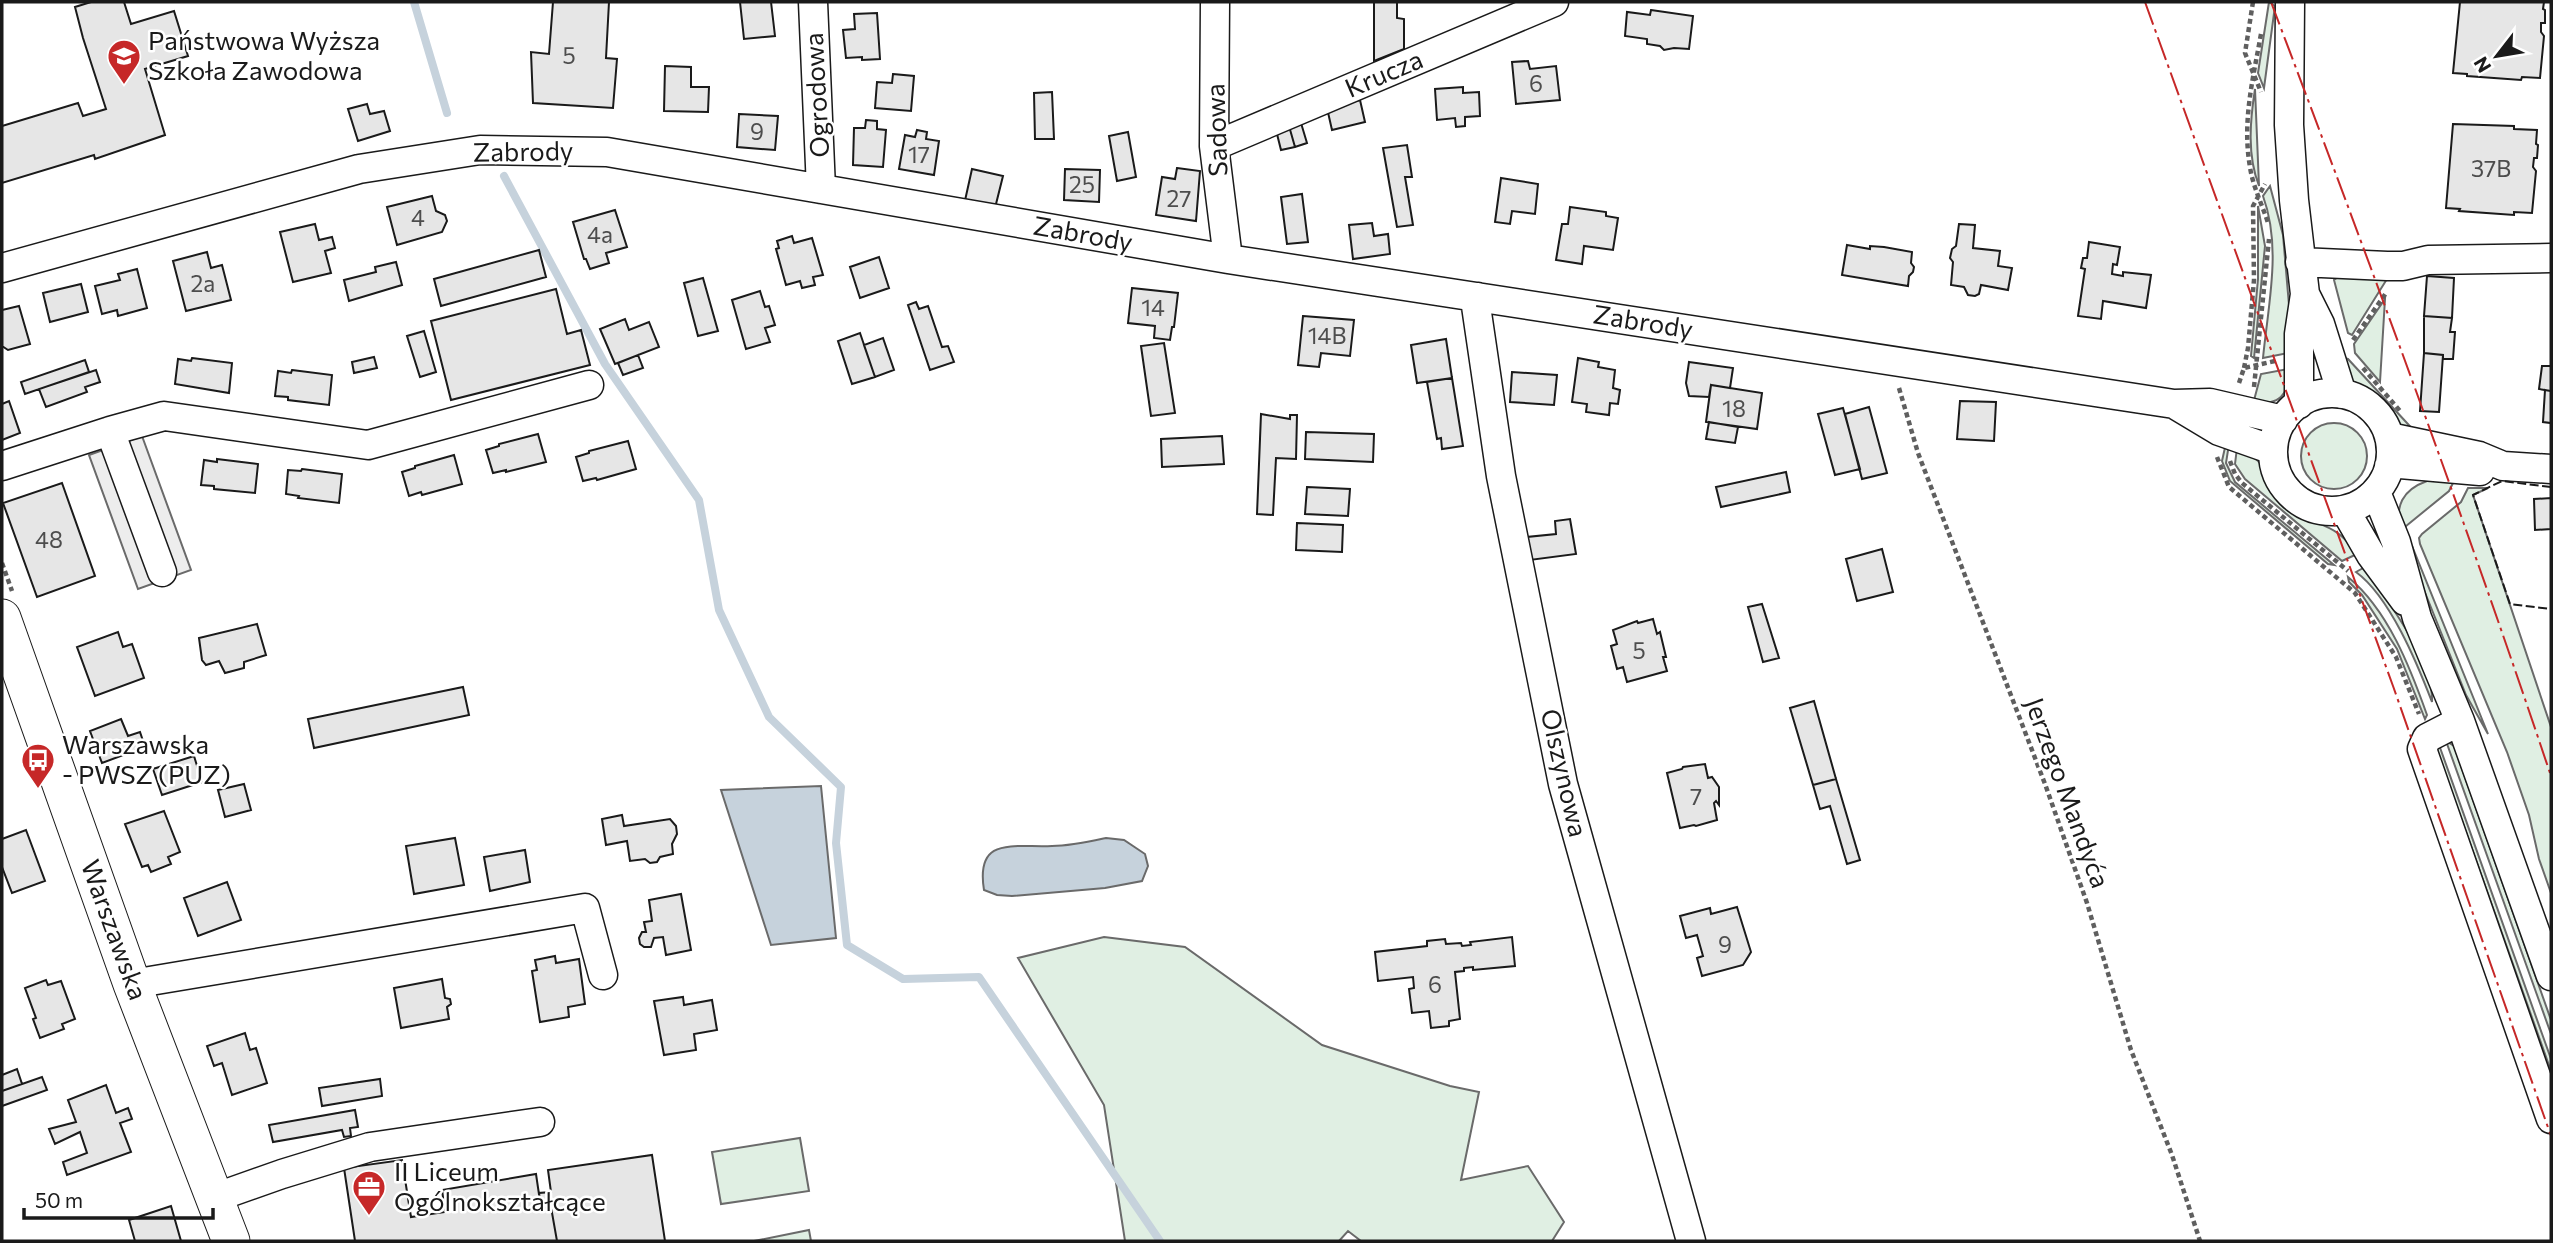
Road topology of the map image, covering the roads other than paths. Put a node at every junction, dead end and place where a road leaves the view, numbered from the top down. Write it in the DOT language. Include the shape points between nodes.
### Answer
graph roads {
  1 [pos="813,2"];
  2 [pos="1215,2"];
  3 [pos="1554,2"];
  4 [pos="2290,2"];
  5 [pos="1214,146"];
  6 [pos="821,189"];
  7 [pos="2551,258"];
  8 [pos="1228,259"];
  9 [pos="2300,262"];
  10 [pos="2,268"];
  11 [pos="2305,294"];
  12 [pos="1477,297"];
  13 [pos="589,385"];
  14 [pos="2342,394"];
  15 [pos="2174,404"];
  16 [pos="2291,412"];
  17 [pos="2399,429"];
  18 [pos="110,431"];
  19 [pos="2273,450"];
  20 [pos="2,466"];
  21 [pos="2389,466"];
  22 [pos="2503,466"];
  23 [pos="2551,469"];
  24 [pos="2376,492"];
  25 [pos="2345,510"];
  26 [pos="162,572"];
  27 [pos="2,618"];
  28 [pos="2417,618"];
  29 [pos="2460,721"];
  30 [pos="603,975"];
  31 [pos="2551,976"];
  32 [pos="132,984"];
  33 [pos="2551,1119"];
  34 [pos="540,1122"];
  35 [pos="214,1198"];
  36 [pos="231,1241"];
  37 [pos="1691,1241"];
  1 -- 6 [label="street, Ogrodowa"];
  2 -- 5 [label="street, Sadowa"];
  3 -- 5 [label="street, Krucza"];
  4 -- 9 [label="street" via="2289,125"];
  5 -- 8 [label="street, Sadowa"];
  6 -- 8 [label="street, Zabrody"];
  6 -- 10 [label="street, Zabrody" via="607,152 480,150 359,170"];
  7 -- 9 [label="street" via="2428,260 2387,267"];
  8 -- 12 [label="street, Zabrody"];
  9 -- 11 [label="street"];
  11 -- 14 [label="street" via="2320,324"];
  11 -- 16 [label="street"];
  12 -- 15 [label="street, Zabrody"];
  12 -- 37 [label="street, Olszynowa" via="1502,476 1563,784"];
  13 -- 18 [label="street" via="368,445 164,416"];
  14 -- 16 [label="street" via="2312,397"];
  14 -- 17 [label="street" via="2358,399 2383,422"];
  15 -- 16 [label="street, Zabrody"];
  15 -- 19 [label="street, Zabrody" via="2219,431"];
  16 -- 19 [label="street" via="2278,429"];
  17 -- 21 [label="street"];
  17 -- 22 [label="street"];
  18 -- 20 [label="street"];
  18 -- 26 [label="street"];
  19 -- 25 [label="street" via="2275,468 2294,498 2310,507"];
  21 -- 22 [label="street" via="2479,471"];
  21 -- 24 [label="street"];
  22 -- 23 [label="street"];
  24 -- 25 [label="street"];
  24 -- 28 [label="street" via="2396,542"];
  25 -- 28 [label="street"];
  27 -- 32 [label="main road, Warszawska"];
  28 -- 29 [label="street"];
  29 -- 31 [label="street"];
  29 -- 33 [label="street" via="2427,738 2422,749"];
  30 -- 32 [label="street" via="585,908"];
  32 -- 35 [label="main road, Warszawska"];
  34 -- 35 [label="street" via="370,1147"];
  35 -- 36 [label="main road, Warszawska"];
}
